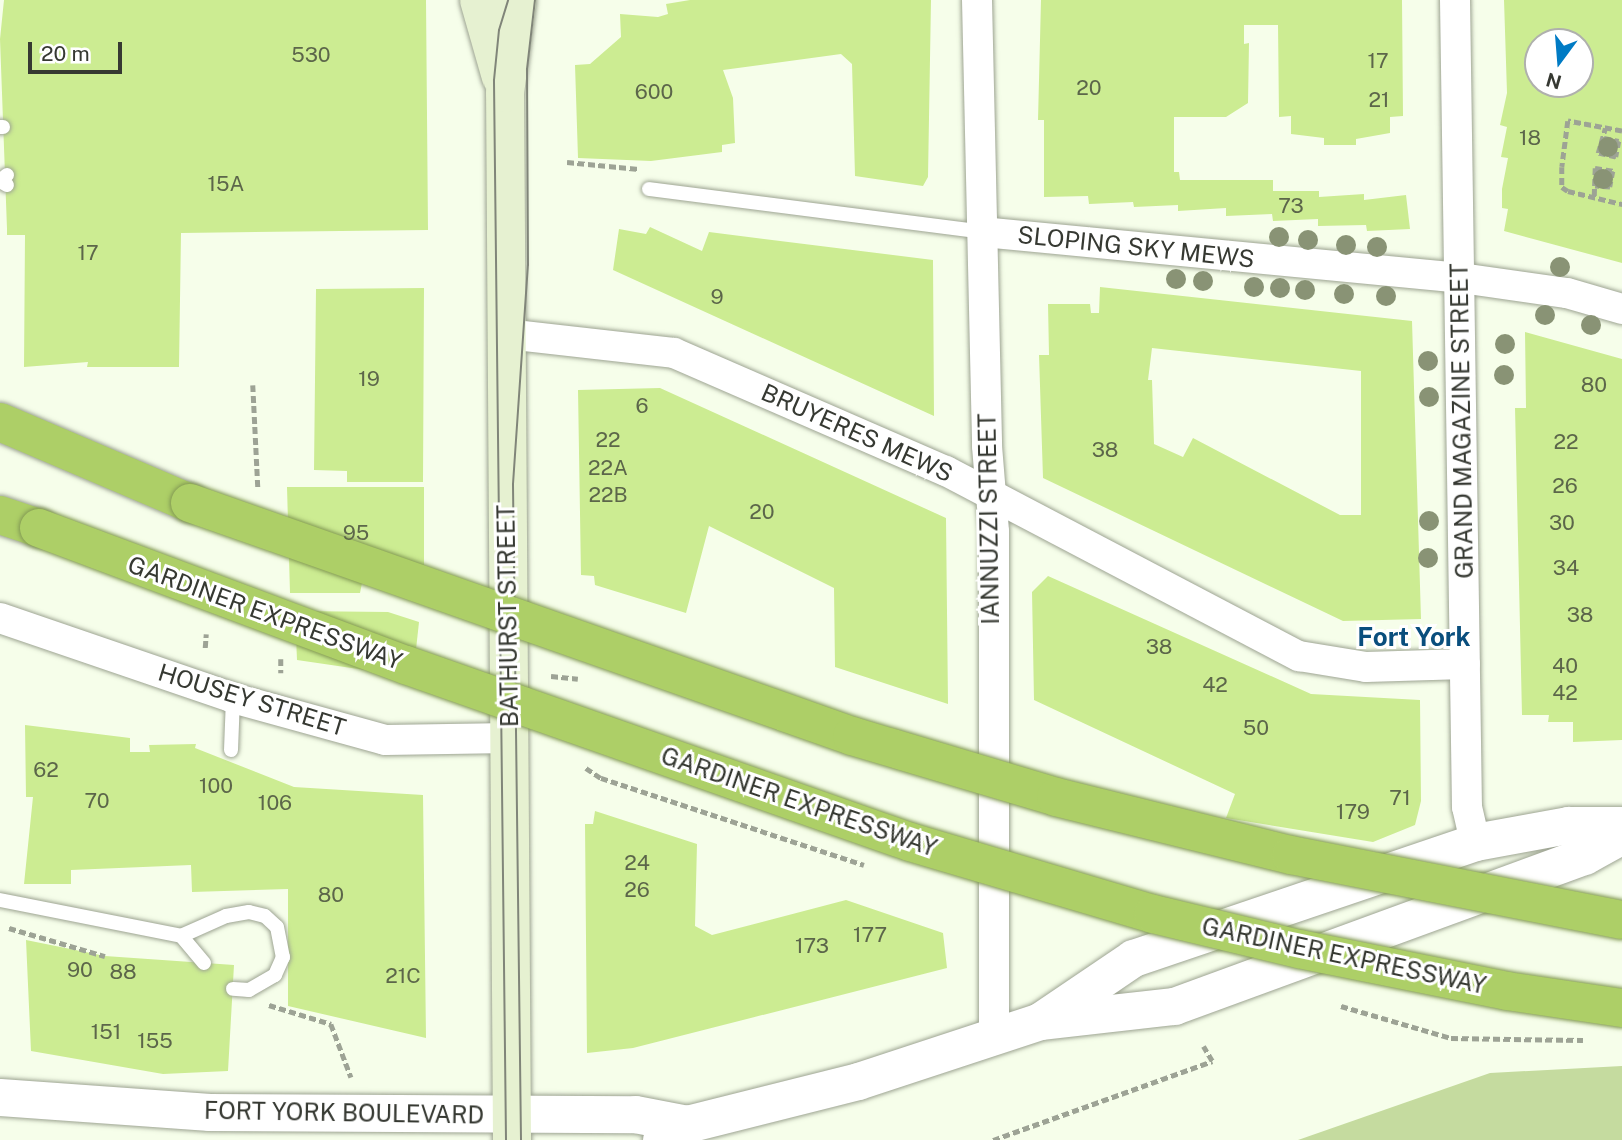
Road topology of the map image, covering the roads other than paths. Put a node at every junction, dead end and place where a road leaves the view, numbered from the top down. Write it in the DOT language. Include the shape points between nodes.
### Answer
graph roads {
  1 [pos="479,0"];
  2 [pos="517,0"];
  3 [pos="976,0"];
  4 [pos="1455,0"];
  5 [pos="505,93"];
  6 [pos="649,189"];
  7 [pos="983,232"];
  8 [pos="1461,278"];
  9 [pos="1622,309"];
  10 [pos="507,334"];
  11 [pos="0,422"];
  12 [pos="0,446"];
  13 [pos="992,494"];
  14 [pos="190,503"];
  15 [pos="0,517"];
  16 [pos="0,618"];
  17 [pos="1465,664"];
  18 [pos="233,698"];
  19 [pos="511,738"];
  20 [pos="231,750"];
  21 [pos="1622,825"];
  22 [pos="1622,835"];
  23 [pos="1475,842"];
  24 [pos="0,900"];
  25 [pos="1622,919"];
  26 [pos="181,936"];
  27 [pos="204,963"];
  28 [pos="233,989"];
  29 [pos="1622,1008"];
  30 [pos="1040,1021"];
  31 [pos="994,1037"];
  32 [pos="0,1097"];
  33 [pos="512,1128"];
  34 [pos="674,1132"];
  1 -- 5 [label="main road, BATHURST STREET"];
  2 -- 5 [label="main road, BATHURST STREET"];
  3 -- 7 [label="street, IANNUZZI STREET"];
  4 -- 8 [label="street, GRAND MAGAZINE STREET"];
  5 -- 10 [label="main road, BATHURST STREET"];
  6 -- 7 [label="lane, SLOPING SKY MEWS"];
  7 -- 8 [label="street, SLOPING SKY MEWS"];
  7 -- 13 [label="street, IANNUZZI STREET"];
  8 -- 9 [label="street, SLOPING SKY MEWS" via="1567,293"];
  8 -- 17 [label="street, GRAND MAGAZINE STREET"];
  10 -- 13 [label="street, BRUYERES MEWS" via="674,353"];
  10 -- 19 [label="main road, BATHURST STREET"];
  11 -- 14 [label="highway"];
  12 -- 14 [label="highway"];
  13 -- 17 [label="street, BRUYERES MEWS" via="1299,656 1366,667"];
  13 -- 31 [label="street, IANNUZZI STREET"];
  14 -- 25 [label="highway, bridge" via="852,736 1056,797 1291,855"];
  15 -- 29 [label="highway, GARDINER EXPRESSWAY, bridge" via="909,842 1153,914 1299,949 1507,991"];
  16 -- 18 [label="street, HOUSEY STREET"];
  17 -- 23 [label="street, GRAND MAGAZINE STREET" via="1467,807"];
  18 -- 19 [label="street, HOUSEY STREET" via="385,740"];
  18 -- 20 [label="lane"];
  19 -- 33 [label="main road, BATHURST STREET"];
  21 -- 23 [label="street, FORT YORK BOULEVARD" via="1568,825"];
  22 -- 30 [label="street, FORT YORK BOULEVARD" via="1584,856 1174,1006"];
  23 -- 30 [label="street, FORT YORK BOULEVARD" via="1133,958"];
  24 -- 26 [label="lane"];
  26 -- 27 [label="lane"];
  26 -- 28 [label="lane" via="226,916 249,912 265,916 277,927 283,957 275,975 249,990"];
  30 -- 31 [label="street, FORT YORK BOULEVARD"];
  31 -- 34 [label="street, FORT YORK BOULEVARD"];
  32 -- 33 [label="street, FORT YORK BOULEVARD"];
  33 -- 34 [label="street, FORT YORK BOULEVARD" via="635,1114"];
}
